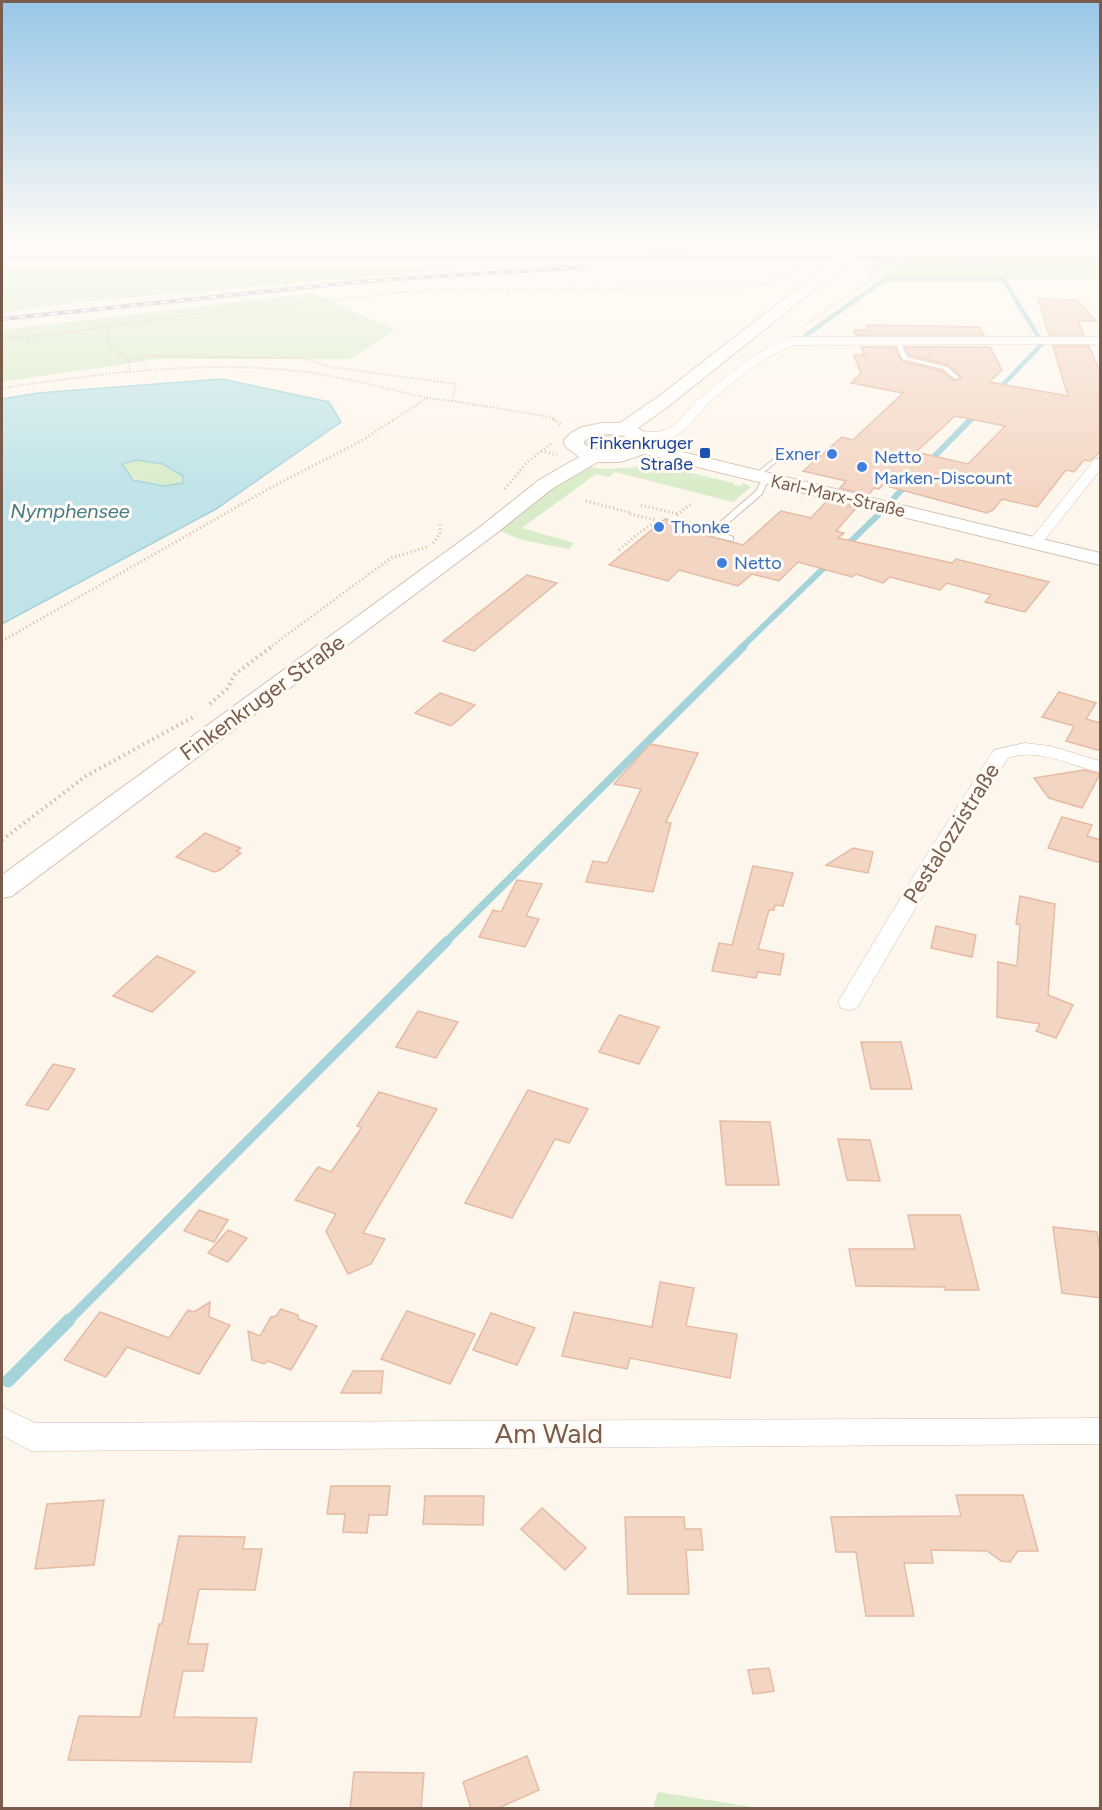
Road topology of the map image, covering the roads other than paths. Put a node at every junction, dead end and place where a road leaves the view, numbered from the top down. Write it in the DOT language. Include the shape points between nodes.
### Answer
graph roads {
  1 [pos="757,327"];
  2 [pos="897,341"];
  3 [pos="1101,341"];
  4 [pos="957,378"];
  5 [pos="635,438"];
  6 [pos="587,452"];
  7 [pos="779,458"];
  8 [pos="1101,462"];
  9 [pos="761,478"];
  10 [pos="730,539"];
  11 [pos="1035,543"];
  12 [pos="1101,559"];
  13 [pos="1101,767"];
  14 [pos="2,889"];
  15 [pos="849,1002"];
  16 [pos="2,1420"];
  17 [pos="1101,1431"];
  1 -- 5 [label="main road, bridge" via="664,401"];
  2 -- 3 [label="street"];
  2 -- 4 [label="lane" via="904,358 945,368"];
  2 -- 5 [label="street" via="793,341 774,347 705,400 673,432"];
  5 -- 6 [label="main road" via="622,456"];
  5 -- 6 [label="main road" via="607,428 584,432 574,440"];
  5 -- 9 [label="main road, Karl-Marx-Straße"];
  6 -- 14 [label="main road, Finkenkruger Straße"];
  7 -- 9 [label="lane"];
  8 -- 11 [label="street"];
  9 -- 10 [label="lane" via="759,492 715,531"];
  9 -- 11 [label="main road, Karl-Marx-Straße"];
  11 -- 12 [label="main road, Karl-Marx-Straße"];
  13 -- 15 [label="street, Pestalozzistraße" via="1038,749 1014,748 1000,754"];
  16 -- 17 [label="street, Am Wald" via="31,1437"];
}
